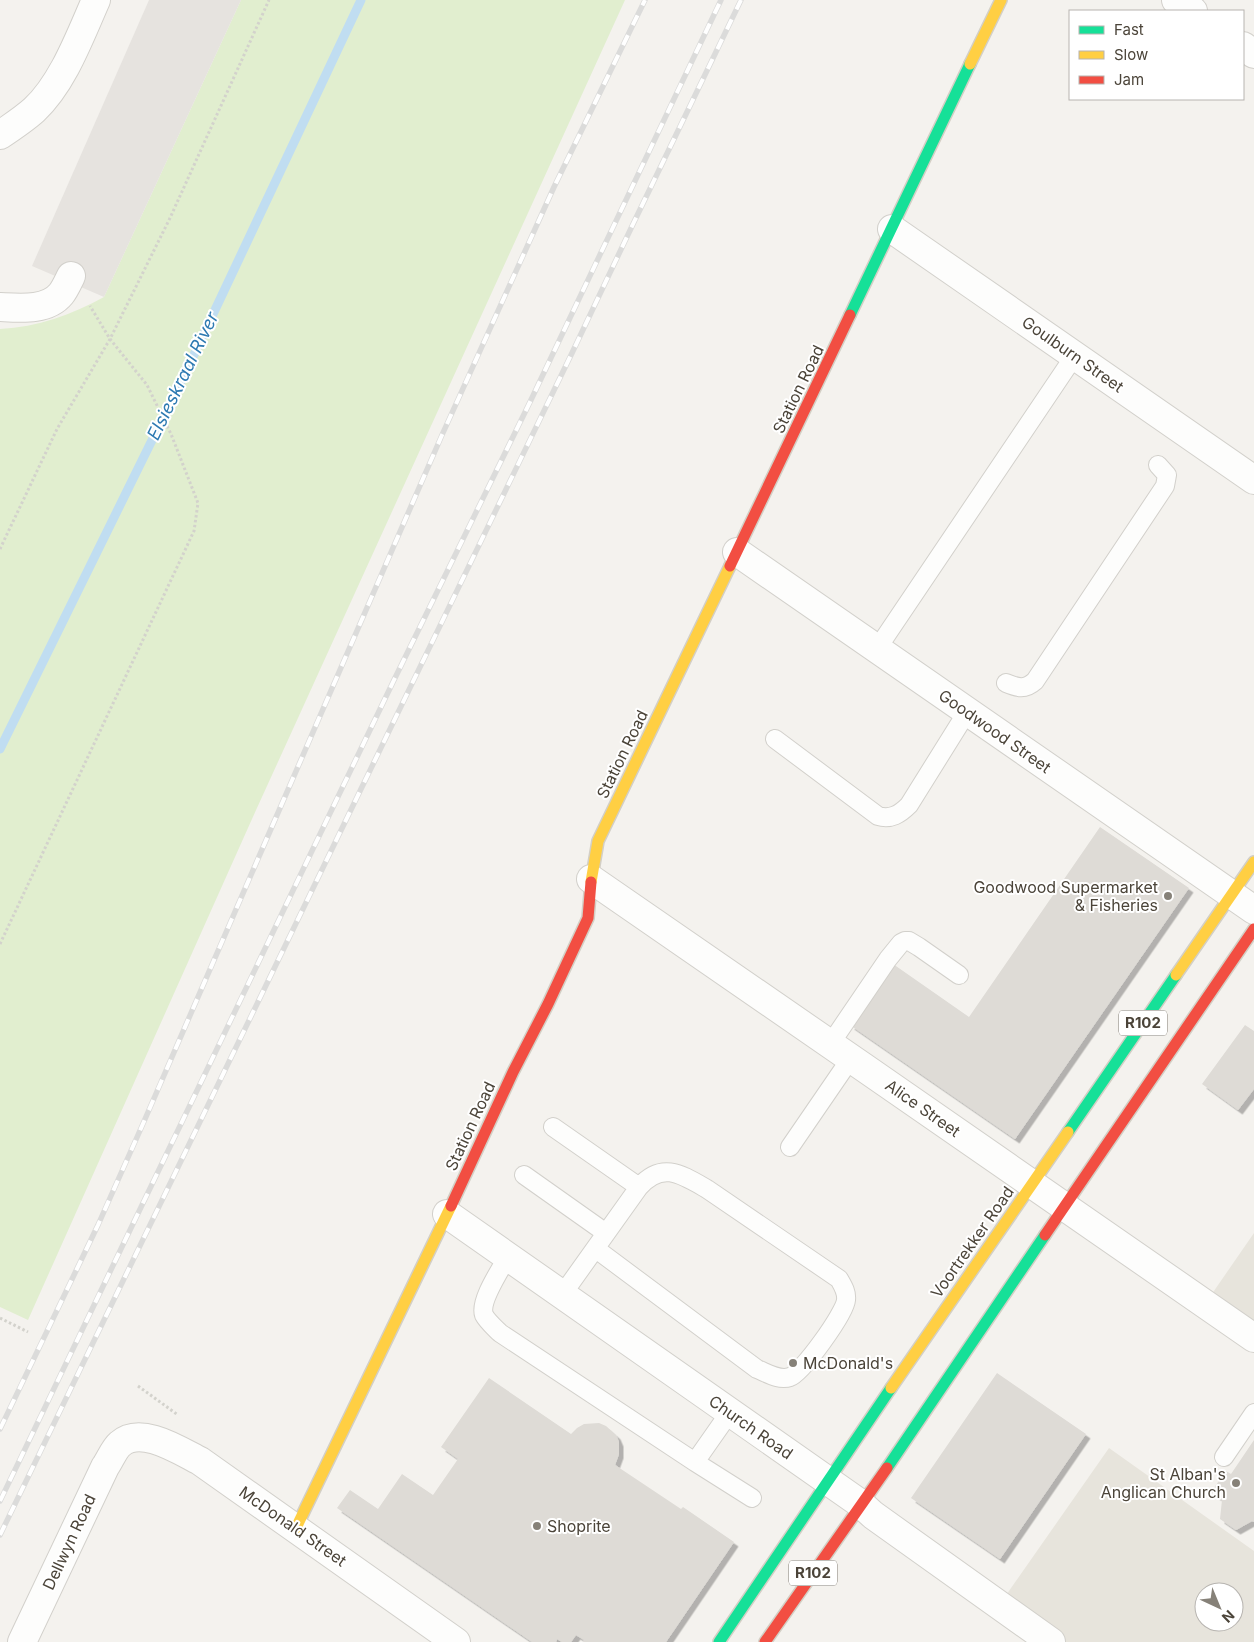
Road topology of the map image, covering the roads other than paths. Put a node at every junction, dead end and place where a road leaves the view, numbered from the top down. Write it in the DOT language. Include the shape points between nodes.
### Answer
graph roads {
  1 [pos="96,0"];
  2 [pos="1001,0"];
  3 [pos="1176,0"];
  4 [pos="1191,10"];
  5 [pos="0,135"];
  6 [pos="892,229"];
  7 [pos="70,276"];
  8 [pos="0,307"];
  9 [pos="1074,355"];
  10 [pos="1158,465"];
  11 [pos="1254,480"];
  12 [pos="737,552"];
  13 [pos="877,649"];
  14 [pos="1006,683"];
  15 [pos="967,712"];
  16 [pos="775,739"];
  17 [pos="1254,862"];
  18 [pos="591,879"];
  19 [pos="1231,895"];
  20 [pos="1254,910"];
  21 [pos="1254,929"];
  22 [pos="959,975"];
  23 [pos="841,1051"];
  24 [pos="553,1127"];
  25 [pos="790,1147"];
  26 [pos="524,1175"];
  27 [pos="1032,1184"];
  28 [pos="639,1188"];
  29 [pos="1063,1207"];
  30 [pos="447,1214"];
  31 [pos="606,1233"];
  32 [pos="596,1249"];
  33 [pos="508,1256"];
  34 [pos="562,1294"];
  35 [pos="1254,1338"];
  36 [pos="730,1412"];
  37 [pos="1254,1413"];
  38 [pos="120,1444"];
  39 [pos="1224,1457"];
  40 [pos="695,1462"];
  41 [pos="828,1481"];
  42 [pos="752,1498"];
  43 [pos="861,1504"];
  44 [pos="296,1528"];
  45 [pos="22,1642"];
  46 [pos="456,1642"];
  47 [pos="719,1642"];
  48 [pos="765,1642"];
  49 [pos="1052,1642"];
  1 -- 5 [label="street" via="59,78 47,96"];
  2 -- 6 [label="main road, Station Road"];
  3 -- 4 [label="street"];
  6 -- 9 [label="street, Goulburn Street"];
  6 -- 12 [label="main road, Station Road"];
  7 -- 8 [label="street" via="62,293 47,304"];
  9 -- 11 [label="street, Goulburn Street"];
  9 -- 13 [label="lane"];
  10 -- 14 [label="lane" via="1167,474 1166,486 1035,681 1024,688"];
  12 -- 13 [label="street, Goodwood Street"];
  12 -- 18 [label="main road, Station Road" via="598,841"];
  13 -- 15 [label="street, Goodwood Street"];
  15 -- 16 [label="lane" via="909,805 902,813 885,818"];
  15 -- 19 [label="street, Goodwood Street"];
  17 -- 19 [label="main road, Voortrekker Road / R102"];
  18 -- 23 [label="street, Alice Street"];
  18 -- 30 [label="main road, Station Road" via="588,918"];
  19 -- 20 [label="street, Goodwood Street"];
  19 -- 27 [label="main road, Voortrekker Road / R102"];
  21 -- 29 [label="main road, R102"];
  22 -- 23 [label="lane" via="909,941 901,943 888,959"];
  23 -- 25 [label="lane"];
  23 -- 27 [label="street, Alice Street"];
  24 -- 28 [label="lane"];
  26 -- 31 [label="lane"];
  27 -- 29 [label="street, Alice Street"];
  27 -- 41 [label="main road, Voortrekker Road / R102"];
  28 -- 31 [label="lane"];
  28 -- 32 [label="lane" via="646,1179 668,1171 707,1188 839,1279 845,1288 844,1310 797,1374 782,1378 757,1369"];
  29 -- 35 [label="street, Alice Street"];
  29 -- 43 [label="main road, R102"];
  30 -- 33 [label="street, Church Road"];
  30 -- 44 [label="main road, Station Road"];
  31 -- 32 [label="lane"];
  32 -- 34 [label="lane"];
  33 -- 34 [label="street, Church Road"];
  33 -- 40 [label="lane" via="485,1300 484,1309 485,1316 500,1333"];
  34 -- 36 [label="street, Church Road"];
  36 -- 40 [label="lane"];
  36 -- 41 [label="street, Church Road"];
  37 -- 39 [label="lane"];
  38 -- 44 [label="street, McDonald Street" via="143,1436 169,1445 200,1461"];
  38 -- 45 [label="street, Dellwyn Road" via="105,1467"];
  40 -- 42 [label="lane"];
  41 -- 43 [label="street, Church Road"];
  41 -- 47 [label="main road, Voortrekker Road / R102"];
  43 -- 48 [label="main road, R102"];
  43 -- 49 [label="street, Church Road"];
  44 -- 46 [label="street, McDonald Street"];
}
